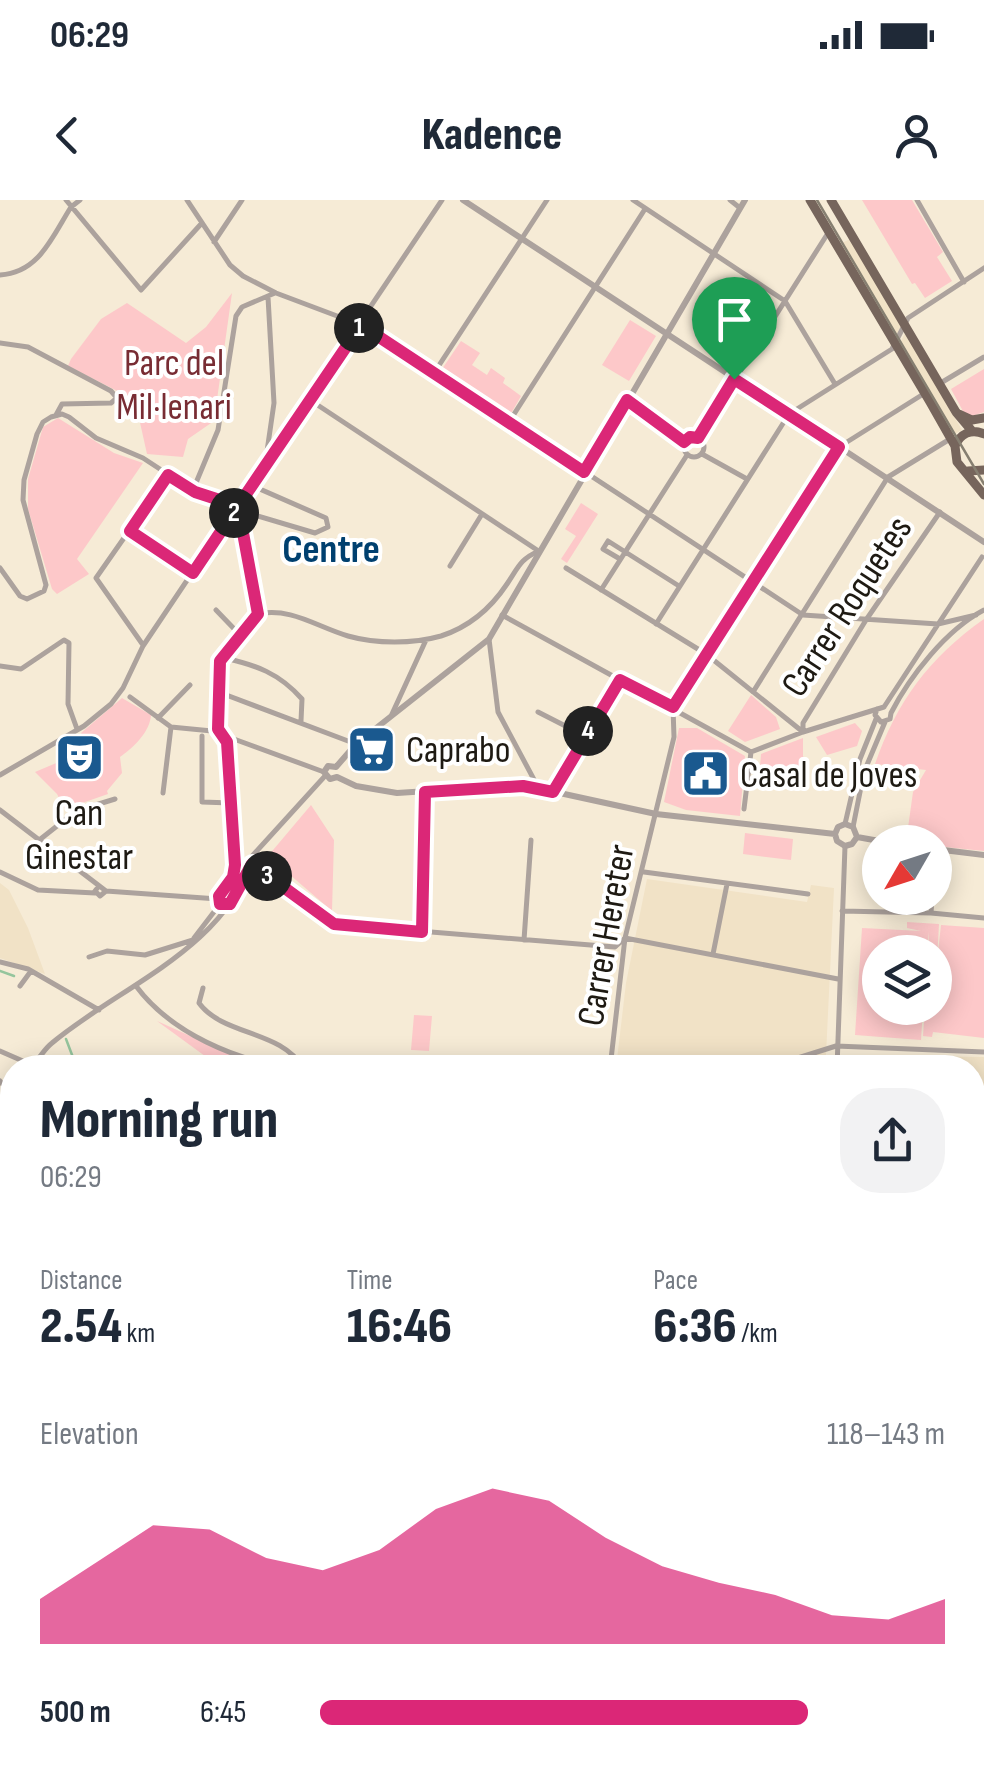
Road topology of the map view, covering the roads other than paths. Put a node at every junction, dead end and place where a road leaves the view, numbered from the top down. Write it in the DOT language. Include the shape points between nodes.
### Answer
graph roads {
  1 [pos="66,200"];
  2 [pos="80,200"];
  3 [pos="188,200"];
  4 [pos="242,200"];
  5 [pos="442,200"];
  6 [pos="462,200"];
  7 [pos="546,200"];
  8 [pos="632,200"];
  9 [pos="730,200"];
  10 [pos="810,200"];
  11 [pos="831,200"];
  12 [pos="917,200"];
  13 [pos="742,204"];
  14 [pos="71,207"];
  15 [pos="646,208"];
  16 [pos="202,223"];
  17 [pos="829,232"];
  18 [pos="522,239"];
  19 [pos="214,242"];
  20 [pos="712,254"];
  21 [pos="984,268"];
  22 [pos="0,276"];
  23 [pos="964,282"];
  24 [pos="596,287"];
  25 [pos="276,293"];
  26 [pos="268,297"];
  27 [pos="785,302"];
  28 [pos="903,322"];
  29 [pos="361,325"];
  30 [pos="666,333"];
  31 [pos="0,342"];
  32 [pos="896,345"];
  33 [pos="984,358"];
  34 [pos="434,373"];
  35 [pos="734,379"];
  36 [pos="834,384"];
  37 [pos="939,384"];
  38 [pos="925,393"];
  39 [pos="310,400"];
  40 [pos="627,400"];
  41 [pos="956,412"];
  42 [pos="789,414"];
  43 [pos="56,415"];
  44 [pos="984,418"];
  45 [pos="509,422"];
  46 [pos="980,432"];
  47 [pos="698,438"];
  48 [pos="684,442"];
  49 [pos="953,443"];
  50 [pos="839,447"];
  51 [pos="702,454"];
  52 [pos="687,455"];
  53 [pos="265,468"];
  54 [pos="984,470"];
  55 [pos="968,471"];
  56 [pos="584,472"];
  57 [pos="168,475"];
  58 [pos="888,477"];
  59 [pos="747,480"];
  60 [pos="253,486"];
  61 [pos="192,490"];
  62 [pos="984,495"];
  63 [pos="240,509"];
  64 [pos="940,512"];
  65 [pos="482,514"];
  66 [pos="648,514"];
  67 [pos="130,531"];
  68 [pos="984,542"];
  69 [pos="702,550"];
  70 [pos="538,551"];
  71 [pos="624,552"];
  72 [pos="982,558"];
  73 [pos="620,559"];
  74 [pos="450,566"];
  75 [pos="0,568"];
  76 [pos="566,568"];
  77 [pos="193,573"];
  78 [pos="753,582"];
  79 [pos="507,584"];
  80 [pos="518,586"];
  81 [pos="680,586"];
  82 [pos="601,590"];
  83 [pos="216,610"];
  84 [pos="984,610"];
  85 [pos="259,613"];
  86 [pos="502,615"];
  87 [pos="803,615"];
  88 [pos="976,615"];
  89 [pos="866,620"];
  90 [pos="656,624"];
  91 [pos="938,624"];
  92 [pos="241,636"];
  93 [pos="426,640"];
  94 [pos="489,640"];
  95 [pos="144,646"];
  96 [pos="706,654"];
  97 [pos="224,658"];
  98 [pos="0,666"];
  99 [pos="620,680"];
  100 [pos="190,684"];
  101 [pos="753,692"];
  102 [pos="221,693"];
  103 [pos="130,697"];
  104 [pos="673,707"];
  105 [pos="881,708"];
  106 [pos="538,712"];
  107 [pos="891,713"];
  108 [pos="158,718"];
  109 [pos="390,718"];
  110 [pos="876,719"];
  111 [pos="301,721"];
  112 [pos="884,722"];
  113 [pos="171,728"];
  114 [pos="77,730"];
  115 [pos="803,732"];
  116 [pos="222,735"];
  117 [pos="202,736"];
  118 [pos="585,736"];
  119 [pos="356,744"];
  120 [pos="751,752"];
  121 [pos="336,766"];
  122 [pos="325,774"];
  123 [pos="0,775"];
  124 [pos="337,777"];
  125 [pos="539,789"];
  126 [pos="425,792"];
  127 [pos="553,792"];
  128 [pos="163,793"];
  129 [pos="116,798"];
  130 [pos="231,804"];
  131 [pos="744,809"];
  132 [pos="0,810"];
  133 [pos="656,814"];
  134 [pos="849,826"];
  135 [pos="835,834"];
  136 [pos="856,837"];
  137 [pos="862,838"];
  138 [pos="531,840"];
  139 [pos="38,841"];
  140 [pos="844,846"];
  141 [pos="952,851"];
  142 [pos="984,854"];
  143 [pos="254,856"];
  144 [pos="252,864"];
  145 [pos="0,872"];
  146 [pos="644,872"];
  147 [pos="233,877"];
  148 [pos="726,884"];
  149 [pos="97,889"];
  150 [pos="224,893"];
  151 [pos="808,894"];
  152 [pos="219,902"];
  153 [pos="231,902"];
  154 [pos="842,911"];
  155 [pos="862,911"];
  156 [pos="952,915"];
  157 [pos="984,918"];
  158 [pos="422,932"];
  159 [pos="624,938"];
  160 [pos="193,940"];
  161 [pos="524,940"];
  162 [pos="187,948"];
  163 [pos="713,954"];
  164 [pos="88,957"];
  165 [pos="0,962"];
  166 [pos="31,972"];
  167 [pos="838,978"];
  168 [pos="20,986"];
  169 [pos="136,986"];
  170 [pos="203,988"];
  171 [pos="98,1010"];
  172 [pos="836,1046"];
  173 [pos="984,1052"];
  174 [pos="40,1055"];
  175 [pos="239,1055"];
  176 [pos="293,1055"];
  177 [pos="611,1055"];
  178 [pos="807,1055"];
  179 [pos="836,1055"];
  1 -- 14 [label="street"];
  2 -- 14 [label="street"];
  3 -- 16 [label="street"];
  4 -- 19 [label="street"];
  5 -- 29 [label="street"];
  6 -- 18 [label="street"];
  7 -- 18 [label="street"];
  8 -- 15 [label="street"];
  9 -- 13 [label="street"];
  10 -- 17 [label="main road"];
  11 -- 28 [label="main road"];
  12 -- 23 [label="street"];
  13 -- 20 [label="street"];
  14 -- 16 [label="street" via="141,290"];
  14 -- 22 [label="street" via="36,262 19,274"];
  15 -- 20 [label="street"];
  15 -- 24 [label="street"];
  16 -- 19 [label="street"];
  17 -- 27 [label="street"];
  17 -- 32 [label="main road"];
  18 -- 24 [label="street"];
  18 -- 34 [label="street"];
  19 -- 25 [label="street" via="244,276"];
  20 -- 27 [label="street"];
  20 -- 30 [label="street"];
  21 -- 23 [label="street"];
  23 -- 28 [label="street"];
  24 -- 30 [label="street"];
  24 -- 45 [label="street"];
  25 -- 26 [label="street"];
  25 -- 29 [label="street"];
  26 -- 53 [label="street" via="274,403"];
  26 -- 61 [label="street" via="236,316 218,430"];
  27 -- 35 [label="street"];
  27 -- 36 [label="street"];
  28 -- 32 [label="street"];
  28 -- 37 [label="main road"];
  29 -- 34 [label="street"];
  29 -- 39 [label="street"];
  30 -- 35 [label="street"];
  30 -- 40 [label="street"];
  31 -- 43 [label="street" via="28,348 117,398 62,404"];
  32 -- 36 [label="street"];
  32 -- 38 [label="main road"];
  33 -- 37 [label="street"];
  34 -- 45 [label="street"];
  35 -- 42 [label="street"];
  35 -- 47 [label="street"];
  36 -- 42 [label="street"];
  37 -- 41 [label="main road"];
  38 -- 49 [label="main road"];
  38 -- 50 [label="street"];
  39 -- 53 [label="street"];
  39 -- 65 [label="street"];
  40 -- 48 [label="street"];
  40 -- 56 [label="street"];
  41 -- 44 [label="main road"];
  41 -- 46 [label="main road"];
  42 -- 50 [label="street"];
  42 -- 59 [label="street"];
  43 -- 57 [label="street"];
  43 -- 75 [label="street" via="37,434 24,480 44,591 20,596"];
  45 -- 56 [label="street"];
  46 -- 49 [label="main road"];
  47 -- 48 [label="street"];
  47 -- 51 [label="street"];
  48 -- 52 [label="street"];
  49 -- 55 [label="main road"];
  49 -- 58 [label="street"];
  50 -- 58 [label="street"];
  50 -- 78 [label="street"];
  51 -- 52 [label="street"];
  51 -- 59 [label="street"];
  52 -- 66 [label="street"];
  53 -- 60 [label="street"];
  54 -- 55 [label="main road"];
  55 -- 62 [label="main road"];
  56 -- 66 [label="street"];
  56 -- 70 [label="street"];
  57 -- 61 [label="street"];
  57 -- 67 [label="street"];
  58 -- 64 [label="street"];
  58 -- 87 [label="street"];
  59 -- 69 [label="street"];
  60 -- 63 [label="street"];
  60 -- 63 [label="street" via="326,518 328,527 315,533"];
  61 -- 63 [label="street"];
  63 -- 77 [label="street"];
  63 -- 85 [label="street"];
  64 -- 68 [label="street"];
  64 -- 89 [label="street, Carrer Roquetes"];
  65 -- 70 [label="street"];
  65 -- 74 [label="street"];
  66 -- 69 [label="street"];
  66 -- 71 [label="street"];
  67 -- 77 [label="street"];
  67 -- 95 [label="street" via="96,578"];
  69 -- 78 [label="street"];
  69 -- 81 [label="street"];
  70 -- 79 [label="street" via="522,558"];
  70 -- 80 [label="street"];
  71 -- 73 [label="street"];
  71 -- 73 [label="street" via="608,541 604,549"];
  71 -- 81 [label="street"];
  72 -- 91 [label="street"];
  73 -- 82 [label="street"];
  76 -- 82 [label="street"];
  77 -- 95 [label="street"];
  78 -- 87 [label="street"];
  78 -- 96 [label="street"];
  79 -- 80 [label="street"];
  79 -- 93 [label="street" via="467,625"];
  80 -- 86 [label="street"];
  81 -- 90 [label="street"];
  82 -- 90 [label="street"];
  83 -- 92 [label="street"];
  84 -- 88 [label="street"];
  85 -- 92 [label="street"];
  85 -- 93 [label="street" via="284,612 350,637"];
  86 -- 94 [label="street"];
  86 -- 99 [label="street"];
  87 -- 89 [label="street"];
  87 -- 101 [label="street"];
  88 -- 91 [label="street"];
  88 -- 107 [label="street" via="919,672"];
  89 -- 91 [label="street"];
  89 -- 115 [label="street, Carrer Roquetes"];
  90 -- 96 [label="street"];
  91 -- 105 [label="street"];
  92 -- 97 [label="street"];
  93 -- 109 [label="street"];
  94 -- 109 [label="street"];
  94 -- 125 [label="street" via="498,712"];
  95 -- 114 [label="street" via="118,696"];
  96 -- 101 [label="street"];
  96 -- 104 [label="street"];
  97 -- 102 [label="street" via="218,667"];
  97 -- 111 [label="street" via="256,665 292,687 302,698"];
  98 -- 114 [label="street" via="21,669 64,640 69,644 68,704"];
  99 -- 104 [label="street"];
  99 -- 118 [label="street"];
  100 -- 108 [label="street"];
  101 -- 115 [label="street"];
  102 -- 111 [label="street"];
  102 -- 116 [label="street"];
  103 -- 108 [label="street"];
  104 -- 120 [label="street"];
  104 -- 133 [label="street, Carrer Hereter" via="676,728"];
  105 -- 107 [label="street"];
  105 -- 110 [label="street"];
  105 -- 115 [label="street"];
  106 -- 118 [label="street"];
  107 -- 112 [label="street"];
  108 -- 113 [label="street"];
  109 -- 119 [label="street"];
  110 -- 112 [label="street"];
  110 -- 134 [label="street" via="860,759"];
  111 -- 119 [label="street"];
  112 -- 134 [label="street"];
  113 -- 116 [label="street"];
  113 -- 128 [label="street"];
  114 -- 123 [label="street"];
  115 -- 120 [label="street"];
  116 -- 122 [label="street"];
  116 -- 130 [label="street"];
  117 -- 130 [label="street" via="202,802"];
  118 -- 127 [label="street"];
  119 -- 121 [label="street"];
  120 -- 131 [label="street"];
  121 -- 122 [label="street"];
  121 -- 124 [label="street"];
  122 -- 124 [label="street"];
  122 -- 143 [label="street"];
  124 -- 126 [label="street" via="384,791"];
  125 -- 126 [label="street"];
  125 -- 127 [label="street"];
  126 -- 158 [label="street"];
  127 -- 133 [label="street"];
  129 -- 139 [label="street" via="76,811"];
  130 -- 147 [label="street"];
  132 -- 139 [label="street"];
  133 -- 135 [label="street"];
  133 -- 146 [label="street, Carrer Hereter"];
  134 -- 135 [label="street"];
  134 -- 136 [label="street"];
  135 -- 140 [label="street"];
  136 -- 137 [label="street"];
  136 -- 140 [label="street"];
  138 -- 161 [label="street"];
  139 -- 149 [label="street"];
  140 -- 154 [label="street"];
  141 -- 142 [label="street"];
  143 -- 144 [label="street"];
  143 -- 147 [label="street"];
  144 -- 153 [label="street"];
  144 -- 158 [label="street" via="334,924"];
  145 -- 149 [label="street" via="38,890"];
  146 -- 148 [label="street"];
  146 -- 159 [label="street, Carrer Hereter"];
  147 -- 150 [label="street"];
  148 -- 151 [label="street"];
  148 -- 163 [label="street"];
  149 -- 152 [label="street" via="103,896 106,891"];
  150 -- 152 [label="street"];
  150 -- 153 [label="street"];
  152 -- 153 [label="street"];
  152 -- 160 [label="street"];
  153 -- 162 [label="street"];
  154 -- 155 [label="street"];
  154 -- 167 [label="street"];
  156 -- 157 [label="street"];
  158 -- 161 [label="street"];
  159 -- 161 [label="street" via="615,947"];
  159 -- 163 [label="street"];
  159 -- 177 [label="street, Carrer Hereter"];
  160 -- 162 [label="street"];
  160 -- 164 [label="street" via="146,955 107,950"];
  162 -- 169 [label="street"];
  163 -- 167 [label="street"];
  165 -- 166 [label="street"];
  166 -- 168 [label="street"];
  166 -- 171 [label="street"];
  167 -- 172 [label="street"];
  169 -- 171 [label="street"];
  169 -- 175 [label="street" via="162,1014"];
  170 -- 176 [label="street" via="199,1003 207,1014"];
  171 -- 174 [label="street"];
  172 -- 173 [label="street"];
  172 -- 178 [label="street"];
  172 -- 179 [label="street"];
}
